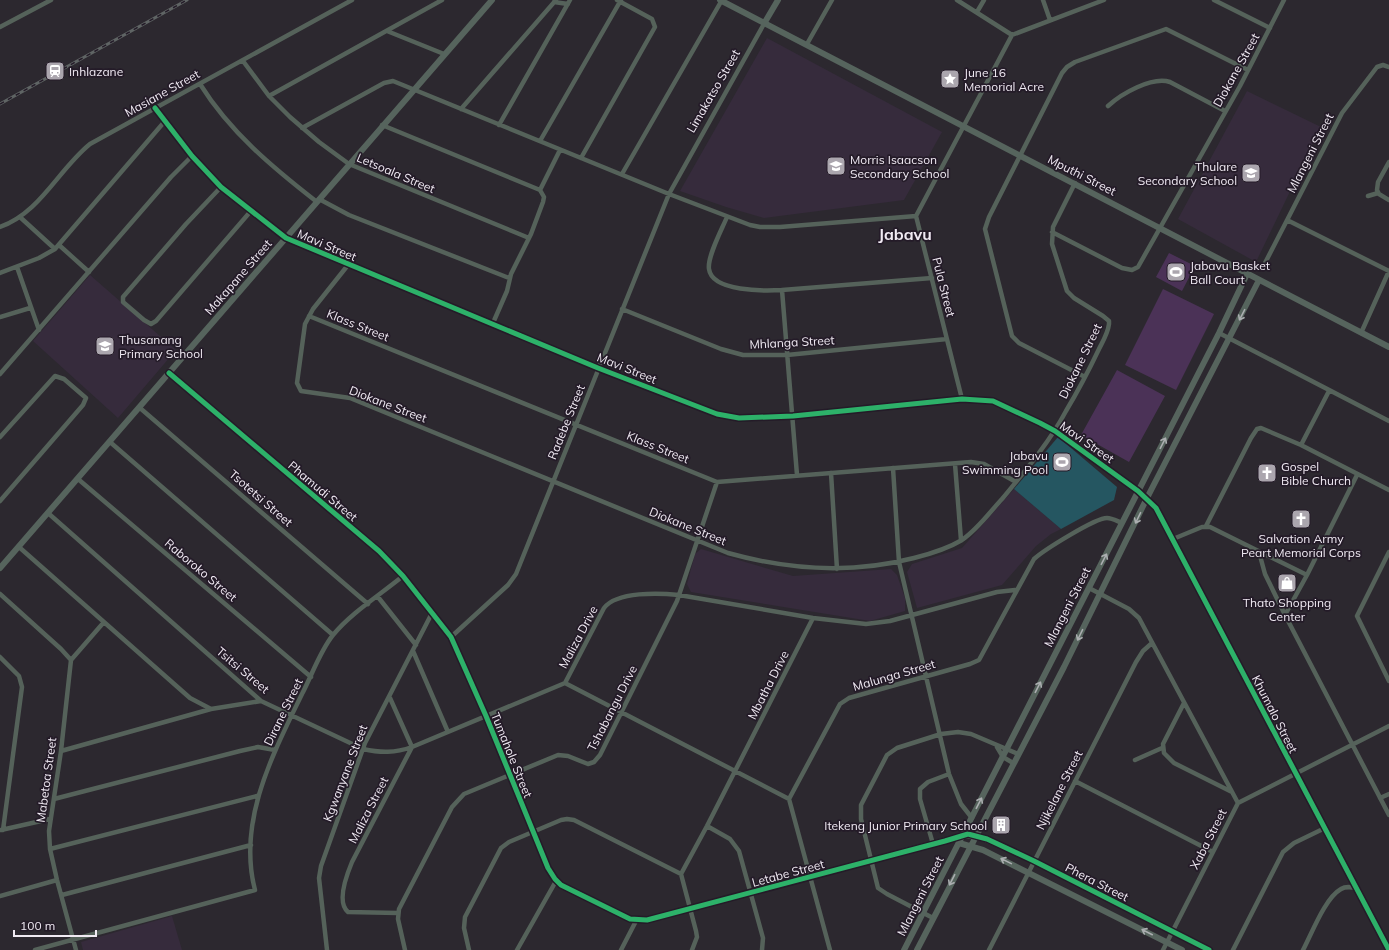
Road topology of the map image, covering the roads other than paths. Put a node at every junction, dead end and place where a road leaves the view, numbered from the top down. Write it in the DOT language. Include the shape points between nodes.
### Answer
graph roads {
  1 [pos="51,0"];
  2 [pos="352,0"];
  3 [pos="442,0"];
  4 [pos="492,0"];
  5 [pos="619,0"];
  6 [pos="721,0"];
  7 [pos="778,0"];
  8 [pos="832,0"];
  9 [pos="957,0"];
  10 [pos="984,0"];
  11 [pos="1043,0"];
  12 [pos="1104,0"];
  13 [pos="1214,0"];
  14 [pos="1284,0"];
  15 [pos="555,1"];
  16 [pos="1098,1"];
  17 [pos="569,2"];
  18 [pos="977,12"];
  19 [pos="1050,20"];
  20 [pos="765,22"];
  21 [pos="0,27"];
  22 [pos="1270,28"];
  23 [pos="387,31"];
  24 [pos="1012,35"];
  25 [pos="806,44"];
  26 [pos="444,54"];
  27 [pos="243,61"];
  28 [pos="1389,67"];
  29 [pos="1248,70"];
  30 [pos="200,84"];
  31 [pos="413,89"];
  32 [pos="269,96"];
  33 [pos="1108,106"];
  34 [pos="155,108"];
  35 [pos="461,109"];
  36 [pos="1225,111"];
  37 [pos="165,121"];
  38 [pos="382,125"];
  39 [pos="499,125"];
  40 [pos="965,126"];
  41 [pos="302,128"];
  42 [pos="540,141"];
  43 [pos="560,150"];
  44 [pos="1020,155"];
  45 [pos="192,156"];
  46 [pos="582,158"];
  47 [pos="1389,162"];
  48 [pos="350,164"];
  49 [pos="622,174"];
  50 [pos="1076,183"];
  51 [pos="221,187"];
  52 [pos="540,190"];
  53 [pos="1378,193"];
  54 [pos="669,194"];
  55 [pos="1368,196"];
  56 [pos="318,200"];
  57 [pos="1389,200"];
  58 [pos="250,212"];
  59 [pos="916,216"];
  60 [pos="727,217"];
  61 [pos="21,218"];
  62 [pos="1287,220"];
  63 [pos="0,227"];
  64 [pos="1160,228"];
  65 [pos="1052,232"];
  66 [pos="522,235"];
  67 [pos="286,238"];
  68 [pos="529,238"];
  69 [pos="57,247"];
  70 [pos="522,249"];
  71 [pos="348,265"];
  72 [pos="1264,265"];
  73 [pos="17,267"];
  74 [pos="1389,271"];
  75 [pos="89,272"];
  76 [pos="0,273"];
  77 [pos="1247,274"];
  78 [pos="509,278"];
  79 [pos="932,278"];
  80 [pos="1259,280"];
  81 [pos="782,290"];
  82 [pos="30,308"];
  83 [pos="622,309"];
  84 [pos="309,316"];
  85 [pos="0,318"];
  86 [pos="493,323"];
  87 [pos="39,330"];
  88 [pos="1219,333"];
  89 [pos="1361,333"];
  90 [pos="947,339"];
  91 [pos="1230,339"];
  92 [pos="1389,347"];
  93 [pos="787,355"];
  94 [pos="598,368"];
  95 [pos="169,373"];
  96 [pos="0,374"];
  97 [pos="1085,377"];
  98 [pos="1329,391"];
  99 [pos="962,399"];
  100 [pos="140,408"];
  101 [pos="793,416"];
  102 [pos="1389,421"];
  103 [pos="577,424"];
  104 [pos="1055,431"];
  105 [pos="0,438"];
  106 [pos="110,442"];
  107 [pos="1301,445"];
  108 [pos="955,464"];
  109 [pos="893,468"];
  110 [pos="831,473"];
  111 [pos="797,475"];
  112 [pos="1357,475"];
  113 [pos="78,479"];
  114 [pos="553,482"];
  115 [pos="717,482"];
  116 [pos="1016,482"];
  117 [pos="1389,490"];
  118 [pos="1138,491"];
  119 [pos="1147,498"];
  120 [pos="0,500"];
  121 [pos="48,513"];
  122 [pos="1122,523"];
  123 [pos="1206,526"];
  124 [pos="1173,539"];
  125 [pos="961,540"];
  126 [pos="696,541"];
  127 [pos="19,547"];
  128 [pos="1259,552"];
  129 [pos="1389,552"];
  130 [pos="899,562"];
  131 [pos="0,568"];
  132 [pos="838,569"];
  133 [pos="1308,575"];
  134 [pos="403,576"];
  135 [pos="1089,588"];
  136 [pos="1015,590"];
  137 [pos="0,594"];
  138 [pos="1100,594"];
  139 [pos="679,595"];
  140 [pos="378,597"];
  141 [pos="368,604"];
  142 [pos="432,613"];
  143 [pos="912,615"];
  144 [pos="1285,615"];
  145 [pos="813,618"];
  146 [pos="104,622"];
  147 [pos="333,635"];
  148 [pos="451,636"];
  149 [pos="1152,642"];
  150 [pos="416,645"];
  151 [pos="413,651"];
  152 [pos="1,660"];
  153 [pos="70,660"];
  154 [pos="926,676"];
  155 [pos="310,677"];
  156 [pos="1389,681"];
  157 [pos="565,683"];
  158 [pos="390,698"];
  159 [pos="261,701"];
  160 [pos="1184,703"];
  161 [pos="211,709"];
  162 [pos="621,712"];
  163 [pos="292,714"];
  164 [pos="486,716"];
  165 [pos="1389,726"];
  166 [pos="448,732"];
  167 [pos="941,734"];
  168 [pos="1352,746"];
  169 [pos="412,747"];
  170 [pos="997,747"];
  171 [pos="363,748"];
  172 [pos="1007,748"];
  173 [pos="1162,748"];
  174 [pos="275,750"];
  175 [pos="61,751"];
  176 [pos="1018,754"];
  177 [pos="1003,757"];
  178 [pos="1135,760"];
  179 [pos="1013,763"];
  180 [pos="735,772"];
  181 [pos="508,774"];
  182 [pos="949,774"];
  183 [pos="1295,774"];
  184 [pos="1075,781"];
  185 [pos="1232,792"];
  186 [pos="1389,794"];
  187 [pos="257,796"];
  188 [pos="1380,798"];
  189 [pos="54,799"];
  190 [pos="789,799"];
  191 [pos="1238,803"];
  192 [pos="1389,815"];
  193 [pos="972,818"];
  194 [pos="50,819"];
  195 [pos="707,826"];
  196 [pos="1325,828"];
  197 [pos="1,830"];
  198 [pos="532,831"];
  199 [pos="975,834"];
  200 [pos="963,835"];
  201 [pos="945,841"];
  202 [pos="960,843"];
  203 [pos="932,844"];
  204 [pos="251,845"];
  205 [pos="970,845"];
  206 [pos="50,849"];
  207 [pos="1213,852"];
  208 [pos="871,861"];
  209 [pos="1034,861"];
  210 [pos="1028,873"];
  211 [pos="681,874"];
  212 [pos="811,877"];
  213 [pos="57,880"];
  214 [pos="556,881"];
  215 [pos="1356,888"];
  216 [pos="751,893"];
  217 [pos="62,895"];
  218 [pos="0,896"];
  219 [pos="691,909"];
  220 [pos="398,913"];
  221 [pos="923,913"];
  222 [pos="933,918"];
  223 [pos="636,921"];
  224 [pos="1173,931"];
  225 [pos="74,940"];
  226 [pos="1167,942"];
  227 [pos="36,950"];
  228 [pos="76,950"];
  229 [pos="327,950"];
  230 [pos="405,950"];
  231 [pos="469,950"];
  232 [pos="517,950"];
  233 [pos="622,950"];
  234 [pos="692,950"];
  235 [pos="762,950"];
  236 [pos="830,950"];
  237 [pos="904,950"];
  238 [pos="917,950"];
  239 [pos="989,950"];
  240 [pos="1163,950"];
  241 [pos="1182,950"];
  242 [pos="1209,950"];
  243 [pos="1233,950"];
  244 [pos="1303,950"];
  245 [pos="1389,950"];
  1 -- 21 [label="street"];
  2 -- 27 [label="street, Masiane Street"];
  3 -- 23 [label="street"];
  4 -- 26 [label="street, Makapane Street"];
  5 -- 42 [label="street"];
  5 -- 46 [label="street" via="654,21 655,28"];
  6 -- 20 [label="street, Mputhi Street"];
  6 -- 49 [label="street"];
  7 -- 20 [label="street, Limakatso Street"];
  8 -- 25 [label="street"];
  9 -- 18 [label="street"];
  10 -- 18 [label="street"];
  11 -- 19 [label="street"];
  12 -- 16 [label="street"];
  13 -- 22 [label="street"];
  14 -- 22 [label="street, Diokane Street"];
  15 -- 17 [label="street"];
  15 -- 35 [label="street"];
  16 -- 19 [label="street"];
  17 -- 39 [label="street"];
  18 -- 24 [label="street"];
  19 -- 24 [label="street"];
  20 -- 25 [label="street, Mputhi Street"];
  20 -- 54 [label="street, Limakatso Street"];
  22 -- 29 [label="street, Diokane Street"];
  23 -- 26 [label="street"];
  23 -- 32 [label="street"];
  24 -- 40 [label="street"];
  25 -- 40 [label="street, Mputhi Street"];
  26 -- 31 [label="street, Makapane Street"];
  27 -- 30 [label="street, Masiane Street"];
  27 -- 32 [label="street, Letsoala Street"];
  28 -- 62 [label="street, Mlangeni Street" via="1377,67 1347,105"];
  29 -- 36 [label="street, Diokane Street"];
  29 -- 44 [label="street" via="1166,29 1075,62 1062,73"];
  30 -- 34 [label="street, Masiane Street"];
  30 -- 56 [label="street" via="243,139 274,168"];
  31 -- 35 [label="street"];
  31 -- 38 [label="street, Makapane Street"];
  31 -- 41 [label="street" via="393,81 387,82"];
  32 -- 41 [label="street, Letsoala Street"];
  33 -- 36 [label="street" via="1126,92 1162,80"];
  34 -- 37 [label="street, Mavi Street"];
  34 -- 61 [label="street, Masiane Street" via="90,144 73,159"];
  35 -- 39 [label="street"];
  36 -- 64 [label="street, Diokane Street"];
  37 -- 45 [label="street, Mavi Street"];
  37 -- 69 [label="street"];
  38 -- 48 [label="street, Makapane Street"];
  38 -- 52 [label="street"];
  39 -- 42 [label="street"];
  40 -- 44 [label="street, Mputhi Street"];
  40 -- 59 [label="street"];
  41 -- 48 [label="street, Letsoala Street"];
  42 -- 43 [label="street"];
  43 -- 46 [label="street"];
  43 -- 52 [label="street"];
  44 -- 50 [label="street, Mputhi Street"];
  44 -- 97 [label="street" via="985,229 1010,331 1019,342"];
  45 -- 51 [label="street, Mavi Street"];
  45 -- 75 [label="street"];
  46 -- 49 [label="street"];
  47 -- 53 [label="street" via="1378,182"];
  48 -- 56 [label="street, Makapane Street"];
  48 -- 66 [label="street, Letsoala Street"];
  49 -- 54 [label="street"];
  50 -- 64 [label="street, Mputhi Street"];
  50 -- 65 [label="street"];
  51 -- 58 [label="street, Mavi Street"];
  51 -- 58 [label="street" via="123,297 123,302 149,323 156,321"];
  52 -- 68 [label="street" via="544,199"];
  53 -- 55 [label="street"];
  53 -- 57 [label="street"];
  54 -- 60 [label="street"];
  54 -- 83 [label="street, Radebe Street"];
  56 -- 67 [label="street, Makapane Street"];
  56 -- 78 [label="street" via="349,215"];
  58 -- 67 [label="street, Mavi Street"];
  59 -- 60 [label="street" via="768,228"];
  59 -- 79 [label="street, Pula Street"];
  60 -- 81 [label="street" via="711,258 711,275 721,283 740,289"];
  61 -- 63 [label="street, Masiane Street"];
  61 -- 69 [label="street"];
  62 -- 72 [label="street, Mlangeni Street"];
  62 -- 74 [label="street"];
  64 -- 65 [label="street, Diokane Street" via="1135,270 1129,270"];
  64 -- 77 [label="street, Mputhi Street"];
  65 -- 97 [label="street, Diokane Street" via="1052,244 1067,291 1109,321 1108,331"];
  66 -- 68 [label="street, Letsoala Street"];
  66 -- 70 [label="street"];
  67 -- 71 [label="street, Mavi Street"];
  67 -- 95 [label="street, Makapane Street"];
  68 -- 70 [label="street"];
  69 -- 73 [label="street" via="46,255"];
  69 -- 75 [label="street"];
  70 -- 78 [label="street"];
  71 -- 84 [label="street, Diokane Street"];
  71 -- 86 [label="street, Mavi Street"];
  73 -- 76 [label="street"];
  73 -- 82 [label="street"];
  74 -- 89 [label="street"];
  75 -- 87 [label="street"];
  77 -- 80 [label="street, Mputhi Street"];
  77 -- 88 [label="street, Mlangeni Street"];
  78 -- 86 [label="street" via="507,291"];
  79 -- 81 [label="street"];
  79 -- 90 [label="street, Pula Street"];
  80 -- 89 [label="street, Mputhi Street"];
  80 -- 91 [label="street, Mlangeni Street, one-way"];
  81 -- 93 [label="street"];
  82 -- 85 [label="street"];
  82 -- 87 [label="street"];
  83 -- 93 [label="street, Mhlanga Street" via="729,352 743,355"];
  83 -- 94 [label="street, Radebe Street"];
  84 -- 103 [label="street, Klass Street"];
  84 -- 114 [label="street, Diokane Street" via="303,332 297,378 297,386 301,391 350,398"];
  86 -- 94 [label="street, Mavi Street"];
  87 -- 96 [label="street"];
  88 -- 91 [label="street"];
  118 -- 88 [label="street, Mlangeni Street, one-way"];
  89 -- 92 [label="street, Mputhi Street"];
  90 -- 93 [label="street, Mhlanga Street"];
  90 -- 99 [label="street, Pula Street"];
  91 -- 98 [label="street"];
  91 -- 119 [label="street, Mlangeni Street"];
  93 -- 101 [label="street"];
  94 -- 101 [label="street, Mavi Street" via="729,417"];
  94 -- 103 [label="street, Radebe Street"];
  95 -- 100 [label="street, Makapane Street"];
  95 -- 134 [label="street, Phamudi Street"];
  97 -- 104 [label="street, Diokane Street"];
  98 -- 102 [label="street"];
  98 -- 107 [label="street"];
  99 -- 101 [label="street, Mavi Street"];
  99 -- 104 [label="street, Mavi Street" via="993,401"];
  100 -- 106 [label="street, Makapane Street"];
  100 -- 141 [label="street, Tsotetsi Street"];
  101 -- 111 [label="street"];
  103 -- 114 [label="street, Radebe Street"];
  103 -- 115 [label="street, Klass Street"];
  104 -- 116 [label="street, Diokane Street"];
  104 -- 118 [label="street, Mavi Street"];
  105 -- 120 [label="street" via="55,376 62,377 86,398 85,403"];
  106 -- 113 [label="street, Makapane Street"];
  106 -- 147 [label="street"];
  107 -- 112 [label="street"];
  107 -- 123 [label="street" via="1267,429 1257,429 1250,438"];
  108 -- 109 [label="street, Klass Street"];
  108 -- 116 [label="street, Klass Street" via="984,464"];
  108 -- 125 [label="street"];
  109 -- 110 [label="street, Klass Street"];
  109 -- 130 [label="street"];
  110 -- 111 [label="street, Klass Street"];
  110 -- 132 [label="street"];
  111 -- 115 [label="street, Klass Street"];
  112 -- 117 [label="street"];
  112 -- 133 [label="street"];
  113 -- 121 [label="street, Makapane Street"];
  113 -- 155 [label="street, Raboroko Street"];
  114 -- 126 [label="street, Diokane Street"];
  114 -- 148 [label="street, Radebe Street" via="512,580"];
  115 -- 126 [label="street, Tshabangu Drive"];
  116 -- 125 [label="street, Diokane Street" via="983,521"];
  118 -- 119 [label="street, Khumalo Street"];
  118 -- 122 [label="street, Mlangeni Street"];
  119 -- 124 [label="street, Khumalo Street" via="1156,508"];
  119 -- 138 [label="street, Mlangeni Street, one-way"];
  121 -- 127 [label="street, Makapane Street"];
  121 -- 159 [label="street, Tsitsi Street"];
  135 -- 122 [label="street, Mlangeni Street, one-way"];
  122 -- 136 [label="street, Malunga Street" via="1107,518 1097,521 1039,554 1029,564"];
  123 -- 124 [label="street"];
  123 -- 128 [label="street"];
  124 -- 183 [label="street, Khumalo Street"];
  125 -- 130 [label="street, Diokane Street" via="934,552"];
  126 -- 132 [label="street, Diokane Street" via="728,553 771,563"];
  126 -- 139 [label="street, Tshabangu Drive"];
  127 -- 131 [label="street, Makapane Street"];
  127 -- 146 [label="street"];
  128 -- 133 [label="street"];
  128 -- 144 [label="street" via="1265,574"];
  129 -- 156 [label="street" via="1357,616"];
  130 -- 132 [label="street, Diokane Street"];
  130 -- 143 [label="street"];
  133 -- 144 [label="street"];
  134 -- 140 [label="street, Dirane Street"];
  134 -- 142 [label="street, Phamudi Street"];
  135 -- 138 [label="street"];
  172 -- 135 [label="street, Mlangeni Street, one-way"];
  136 -- 143 [label="street" via="997,592"];
  136 -- 154 [label="street, Malunga Street" via="979,660"];
  137 -- 153 [label="street"];
  138 -- 149 [label="street" via="1136,614"];
  138 -- 176 [label="street, Mlangeni Street, one-way"];
  139 -- 145 [label="street, Maliza Drive"];
  139 -- 157 [label="street, Maliza Drive" via="625,596 608,603"];
  139 -- 162 [label="street, Tshabangu Drive"];
  140 -- 141 [label="street, Dirane Street"];
  140 -- 150 [label="street"];
  141 -- 147 [label="street, Dirane Street"];
  142 -- 148 [label="street, Phamudi Street"];
  142 -- 150 [label="street, Kgwanyane Street"];
  143 -- 145 [label="street" via="882,623 866,624"];
  143 -- 154 [label="street"];
  144 -- 168 [label="street"];
  145 -- 180 [label="street, Mbatha Drive"];
  146 -- 153 [label="street"];
  146 -- 161 [label="street" via="190,698"];
  147 -- 155 [label="street, Dirane Street"];
  148 -- 164 [label="street, Tumahole Street"];
  149 -- 160 [label="street"];
  149 -- 184 [label="street, Njikelane Street" via="1136,662"];
  150 -- 151 [label="street, Kgwanyane Street"];
  151 -- 158 [label="street, Kgwanyane Street"];
  151 -- 166 [label="street"];
  152 -- 197 [label="street" via="19,676 22,687"];
  153 -- 175 [label="street, Mabetoa Street"];
  154 -- 167 [label="street"];
  154 -- 190 [label="street, Malunga Street" via="844,701 836,710"];
  155 -- 163 [label="street, Dirane Street"];
  157 -- 162 [label="street"];
  157 -- 164 [label="street, Maliza Drive"];
  158 -- 169 [label="street"];
  158 -- 171 [label="street, Kgwanyane Street"];
  159 -- 161 [label="street"];
  159 -- 163 [label="street, Tsitsi Street"];
  160 -- 173 [label="street"];
  160 -- 185 [label="street"];
  161 -- 175 [label="street"];
  162 -- 180 [label="street"];
  162 -- 181 [label="street, Tshabangu Drive" via="600,755 591,763 585,764 568,756 558,755"];
  163 -- 171 [label="street, Tsitsi Street"];
  163 -- 174 [label="street, Dirane Street"];
  164 -- 166 [label="street"];
  164 -- 181 [label="street, Tumahole Street"];
  165 -- 168 [label="street, Xaba Street"];
  166 -- 169 [label="street"];
  167 -- 170 [label="street" via="963,732"];
  167 -- 182 [label="street"];
  167 -- 208 [label="street" via="891,751 884,760 861,805 861,819"];
  168 -- 183 [label="street, Xaba Street"];
  168 -- 188 [label="street"];
  169 -- 171 [label="street, Tsitsi Street" via="388,752"];
  169 -- 220 [label="street, Maliza Street" via="352,862 343,892 343,904 348,912"];
  170 -- 172 [label="street"];
  170 -- 177 [label="street"];
  171 -- 229 [label="street, Kgwanyane Street" via="319,872"];
  172 -- 176 [label="street"];
  172 -- 177 [label="street, Mlangeni Street"];
  173 -- 178 [label="street"];
  173 -- 185 [label="street" via="1166,757 1174,763"];
  174 -- 187 [label="street, Dirane Street"];
  174 -- 189 [label="street" via="244,750"];
  175 -- 189 [label="street, Mabetoa Street"];
  176 -- 179 [label="street, Mlangeni Street"];
  177 -- 179 [label="street"];
  193 -- 177 [label="street, Mlangeni Street, one-way"];
  179 -- 199 [label="street, Mlangeni Street"];
  180 -- 190 [label="street"];
  180 -- 195 [label="street, Mbatha Drive"];
  181 -- 198 [label="street, Tumahole Street"];
  181 -- 220 [label="street, Tshabangu Drive" via="464,794 454,802"];
  182 -- 193 [label="street" via="961,804"];
  182 -- 203 [label="street" via="928,782 920,790"];
  183 -- 191 [label="street, Xaba Street"];
  183 -- 196 [label="street, Khumalo Street"];
  184 -- 207 [label="street"];
  184 -- 209 [label="street, Njikelane Street"];
  185 -- 191 [label="street"];
  186 -- 188 [label="street"];
  187 -- 204 [label="street, Dirane Street"];
  187 -- 206 [label="street"];
  188 -- 192 [label="street"];
  189 -- 194 [label="street, Mabetoa Street"];
  190 -- 212 [label="street"];
  191 -- 207 [label="street, Xaba Street"];
  193 -- 200 [label="street, Mlangeni Street"];
  194 -- 197 [label="street"];
  194 -- 206 [label="street, Mabetoa Street"];
  195 -- 211 [label="street, Mbatha Drive"];
  195 -- 216 [label="street" via="735,844"];
  196 -- 215 [label="street, Khumalo Street"];
  196 -- 243 [label="street" via="1294,843 1283,852"];
  198 -- 211 [label="street" via="567,819 574,820"];
  198 -- 214 [label="street, Tumahole Street"];
  198 -- 231 [label="street" via="501,848 471,904 464,923"];
  199 -- 200 [label="street"];
  199 -- 205 [label="street, Mlangeni Street"];
  199 -- 209 [label="street, Phera Street"];
  200 -- 201 [label="street, Letabe Street"];
  200 -- 202 [label="street, Mlangeni Street"];
  201 -- 202 [label="street, Letabe Street"];
  201 -- 203 [label="street, Letabe Street"];
  202 -- 205 [label="street, Phera Street"];
  202 -- 221 [label="street, Mlangeni Street"];
  203 -- 208 [label="street, Letabe Street"];
  204 -- 217 [label="street"];
  204 -- 225 [label="street, Dirane Street" via="251,872 255,890"];
  210 -- 205 [label="street, Phera Street, one-way"];
  205 -- 222 [label="street, Mlangeni Street, one-way"];
  206 -- 213 [label="street, Mabetoa Street"];
  207 -- 224 [label="street, Xaba Street"];
  208 -- 212 [label="street, Letabe Street"];
  208 -- 221 [label="street" via="878,888"];
  209 -- 210 [label="street, Njikelane Street"];
  209 -- 224 [label="street, Phera Street"];
  226 -- 210 [label="street, Phera Street, one-way"];
  210 -- 239 [label="street, Njikelane Street"];
  211 -- 219 [label="street"];
  212 -- 216 [label="street, Letabe Street"];
  212 -- 236 [label="street"];
  213 -- 217 [label="street, Mabetoa Street"];
  213 -- 218 [label="street"];
  214 -- 223 [label="street"];
  214 -- 232 [label="street"];
  215 -- 244 [label="street" via="1342,888 1332,897"];
  215 -- 245 [label="street, Khumalo Street"];
  216 -- 219 [label="street, Letabe Street"];
  216 -- 235 [label="street" via="763,938"];
  217 -- 225 [label="street, Mabetoa Street"];
  219 -- 223 [label="street, Letabe Street"];
  219 -- 234 [label="street" via="697,937"];
  220 -- 230 [label="street"];
  221 -- 222 [label="street"];
  221 -- 237 [label="street, Mlangeni Street"];
  222 -- 238 [label="street, Mlangeni Street"];
  223 -- 233 [label="street"];
  224 -- 226 [label="street, Xaba Street"];
  224 -- 242 [label="street, Phera Street"];
  225 -- 227 [label="street"];
  225 -- 228 [label="street, Mabetoa Street"];
  226 -- 240 [label="street, Xaba Street"];
  226 -- 241 [label="street, Phera Street"];
}
